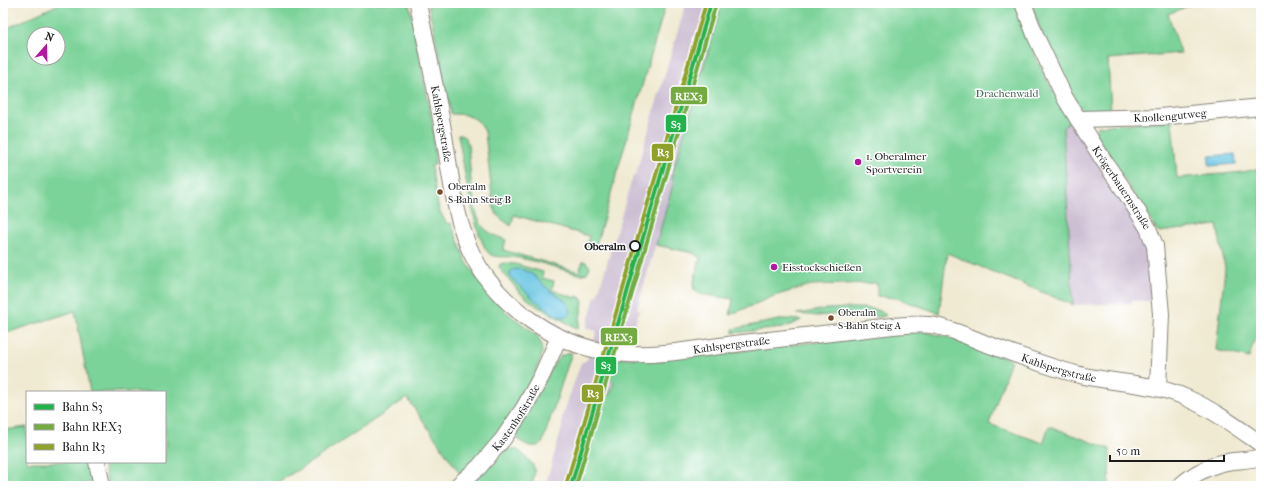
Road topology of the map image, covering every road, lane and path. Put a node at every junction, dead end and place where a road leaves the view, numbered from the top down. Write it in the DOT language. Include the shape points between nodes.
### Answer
graph roads {
  1 [pos="418,3"];
  2 [pos="1023,3"];
  3 [pos="1261,107"];
  4 [pos="1078,119"];
  5 [pos="559,337"];
  6 [pos="1158,388"];
  7 [pos="1261,444"];
  8 [pos="1261,457"];
  9 [pos="97,463"];
  10 [pos="102,486"];
  11 [pos="457,486"];
  12 [pos="1180,486"];
  1 -- 5 [label="street, Kahlspergstraße" via="454,193 467,243 475,260 502,297 536,324"];
  2 -- 4 [label="street, Krögerbauernstraße" via="1051,70"];
  3 -- 4 [label="street, Knollengutweg" via="1160,117"];
  4 -- 6 [label="street, Krögerbauernstraße" via="1148,228 1155,246 1161,314"];
  5 -- 6 [label="street, Kahlspergstraße" via="600,350 630,354 924,324 951,330 1057,369"];
  5 -- 11 [label="street, Kastenhofstraße" via="524,408 503,439 479,467"];
  6 -- 7 [label="street, Kahlspergstraße" via="1188,398"];
  8 -- 12 [label="street" via="1232,461 1209,468 1198,472"];
  9 -- 10 [label="street"];
}
